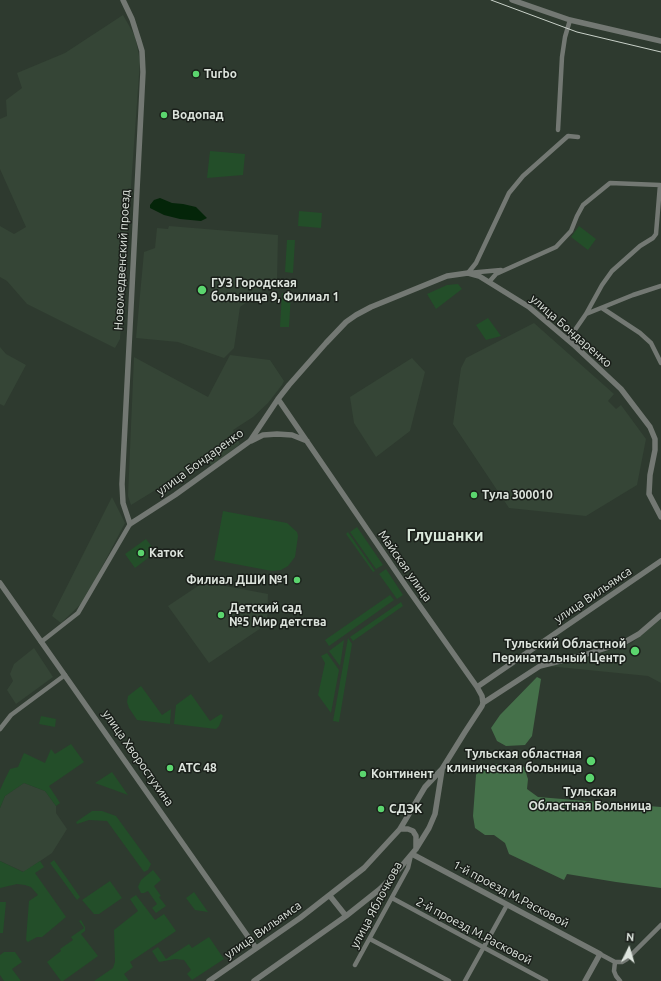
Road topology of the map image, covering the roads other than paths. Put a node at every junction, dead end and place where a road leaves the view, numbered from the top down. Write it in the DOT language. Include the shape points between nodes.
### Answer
graph roads {
  1 [pos="123,0"];
  2 [pos="512,0"];
  3 [pos="570,20"];
  4 [pos="661,41"];
  5 [pos="558,130"];
  6 [pos="578,137"];
  7 [pos="505,270"];
  8 [pos="468,273"];
  9 [pos="489,282"];
  10 [pos="661,286"];
  11 [pos="602,308"];
  12 [pos="586,314"];
  13 [pos="568,340"];
  14 [pos="661,363"];
  15 [pos="278,399"];
  16 [pos="250,441"];
  17 [pos="307,441"];
  18 [pos="661,517"];
  19 [pos="130,524"];
  20 [pos="661,561"];
  21 [pos="0,583"];
  22 [pos="661,615"];
  23 [pos="41,642"];
  24 [pos="65,675"];
  25 [pos="477,687"];
  26 [pos="483,703"];
  27 [pos="0,729"];
  28 [pos="442,770"];
  29 [pos="432,781"];
  30 [pos="440,791"];
  31 [pos="400,829"];
  32 [pos="414,852"];
  33 [pos="330,896"];
  34 [pos="392,898"];
  35 [pos="507,905"];
  36 [pos="346,916"];
  37 [pos="661,926"];
  38 [pos="370,939"];
  39 [pos="256,948"];
  40 [pos="484,948"];
  41 [pos="600,954"];
  42 [pos="615,962"];
  43 [pos="355,965"];
  44 [pos="209,981"];
  45 [pos="254,981"];
  46 [pos="449,981"];
  47 [pos="465,981"];
  48 [pos="546,981"];
  49 [pos="585,981"];
  50 [pos="620,981"];
  1 -- 19 [label="street, Новомедвенский проезд" via="142,51 143,72 122,484 123,503"];
  2 -- 3 [label="street"];
  3 -- 4 [label="street"];
  3 -- 5 [label="street" via="562,57"];
  6 -- 8 [label="street" via="568,136 523,176 509,194 476,263"];
  7 -- 8 [label="street"];
  7 -- 9 [label="street" via="496,274"];
  7 -- 12 [label="street" via="556,247 572,231 583,205 610,183 660,185 656,234 626,257 612,272"];
  8 -- 9 [label="street, улица Бондаренко"];
  8 -- 15 [label="street, улица Бондаренко" via="447,276 356,315 326,343"];
  9 -- 13 [label="street, улица Бондаренко" via="529,307"];
  10 -- 11 [label="street"];
  11 -- 12 [label="street"];
  11 -- 14 [label="street" via="651,343"];
  12 -- 13 [label="street"];
  13 -- 18 [label="street, улица Бондаренко" via="621,389 650,427 655,439 655,450 649,494"];
  15 -- 16 [label="street, улица Бондаренко"];
  15 -- 17 [label="street, Майская улица"];
  16 -- 17 [label="street" via="277,434"];
  16 -- 19 [label="street, улица Бондаренко"];
  17 -- 25 [label="street, Майская улица"];
  19 -- 23 [label="street, улица Бондаренко" via="78,613"];
  20 -- 25 [label="street, улица Вильямса"];
  21 -- 23 [label="street, улица Хворостухина"];
  22 -- 26 [label="street" via="640,634 625,642 540,666"];
  23 -- 24 [label="street, улица Хворостухина"];
  24 -- 27 [label="street" via="11,715"];
  24 -- 39 [label="street, улица Хворостухина"];
  25 -- 26 [label="street, Майская улица"];
  26 -- 28 [label="street, улица Вильямса"];
  28 -- 29 [label="street, улица Вильямса"];
  28 -- 30 [label="street, улица Вильямса"];
  29 -- 30 [label="street"];
  29 -- 31 [label="street, улица Вильямса" via="425,787"];
  30 -- 32 [label="street, улица Вильямса" via="435,814"];
  31 -- 32 [label="street" via="408,829 416,836"];
  31 -- 33 [label="street, улица Вильямса" via="364,868"];
  32 -- 34 [label="street, улица Яблочкова"];
  32 -- 35 [label="street, 1-й проезд М.Расковой"];
  32 -- 36 [label="street, улица Вильямса" via="384,885"];
  33 -- 36 [label="street"];
  33 -- 39 [label="street, улица Вильямса"];
  34 -- 38 [label="street, улица Яблочкова"];
  34 -- 40 [label="street, 2-й проезд М.Расковой"];
  35 -- 40 [label="street"];
  35 -- 41 [label="street, 1-й проезд М.Расковой"];
  36 -- 45 [label="street, улица Вильямса"];
  37 -- 42 [label="street" via="627,959"];
  38 -- 43 [label="street, улица Яблочкова"];
  38 -- 46 [label="street"];
  39 -- 44 [label="street, улица Вильямса"];
  40 -- 47 [label="street"];
  40 -- 48 [label="street, 2-й проезд М.Расковой"];
  41 -- 42 [label="street"];
  41 -- 49 [label="street"];
  42 -- 50 [label="street" via="614,971"];
}
